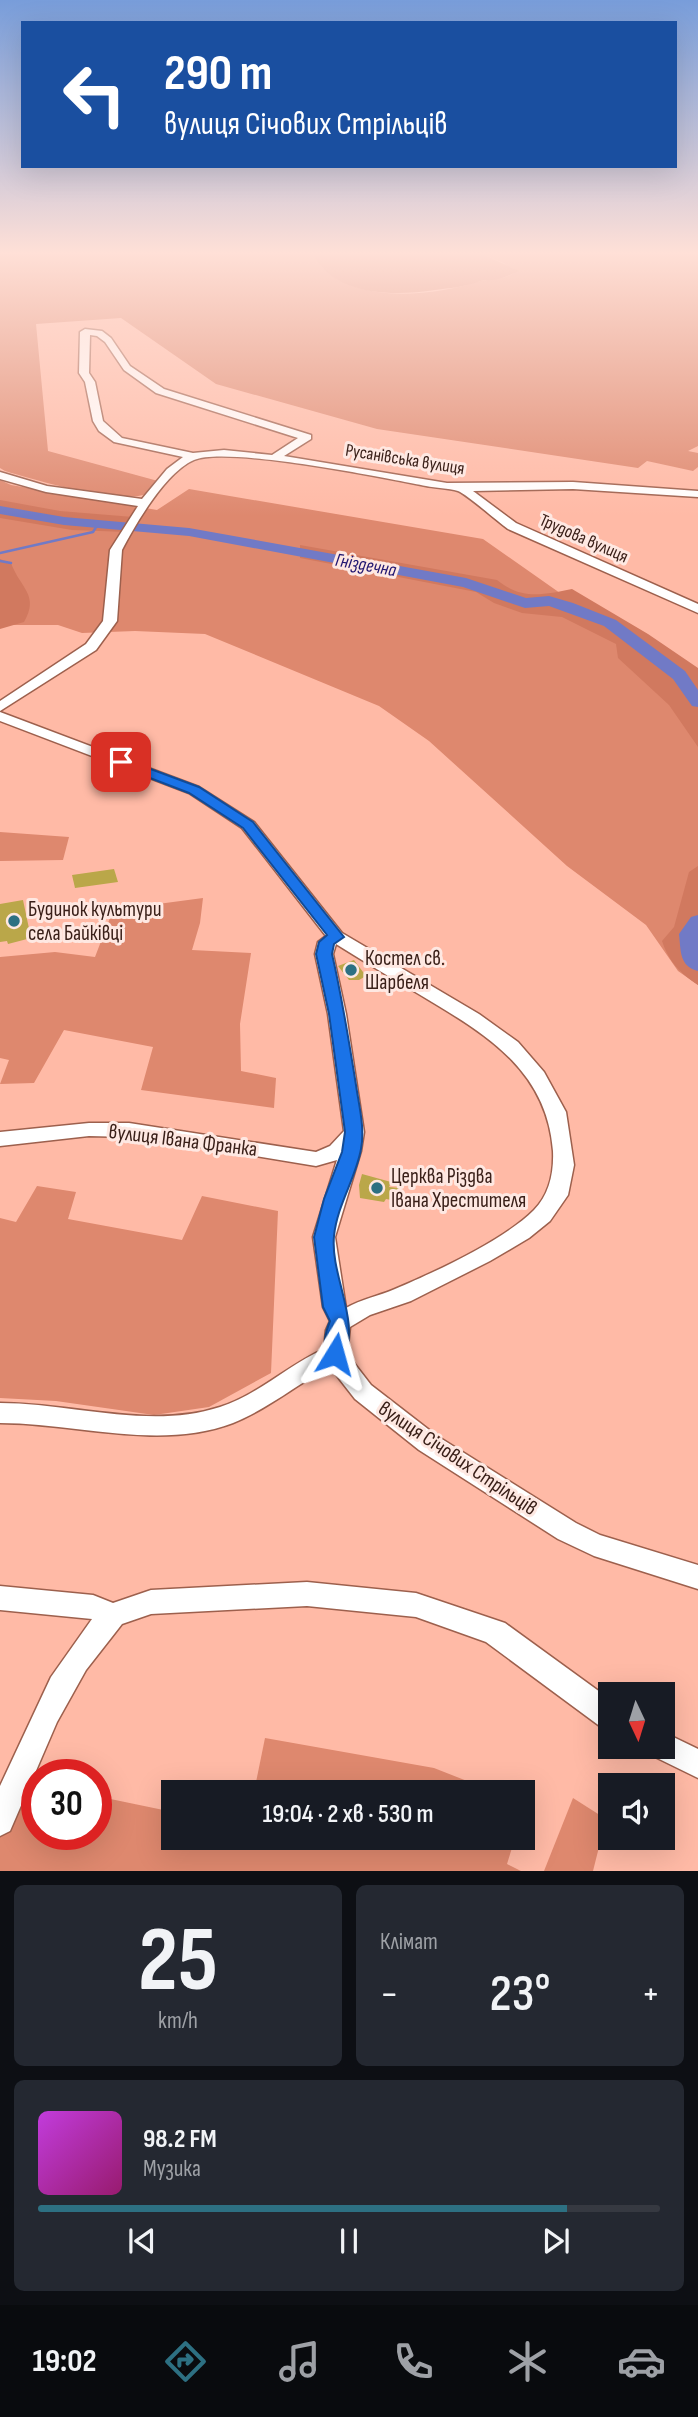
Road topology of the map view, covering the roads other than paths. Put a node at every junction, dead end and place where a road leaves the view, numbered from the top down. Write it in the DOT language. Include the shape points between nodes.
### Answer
graph roads {
  1 [pos="85,341"];
  2 [pos="109,341"];
  3 [pos="192,456"];
  4 [pos="274,458"];
  5 [pos="0,475"];
  6 [pos="466,487"];
  7 [pos="698,494"];
  8 [pos="143,503"];
  9 [pos="698,609"];
  10 [pos="0,707"];
  11 [pos="0,716"];
  12 [pos="336,937"];
  13 [pos="354,1132"];
  14 [pos="0,1139"];
  15 [pos="341,1321"];
  16 [pos="335,1354"];
  17 [pos="0,1413"];
  18 [pos="698,1577"];
  19 [pos="0,1598"];
  20 [pos="113,1615"];
  21 [pos="598,1707"];
  22 [pos="676,1753"];
  23 [pos="698,1765"];
  24 [pos="0,1821"];
  1 -- 3 [label="street, Русанівська вулиця" via="84,373 103,429 118,440"];
  2 -- 4 [label="street, Русанівська вулиця" via="127,368 160,391 307,437"];
  3 -- 4 [label="street, Русанівська вулиця"];
  3 -- 8 [label="street" via="167,474"];
  4 -- 6 [label="street, Русанівська вулиця"];
  5 -- 8 [label="street" via="46,489"];
  6 -- 7 [label="street, Русанівська вулиця" via="566,485"];
  6 -- 9 [label="street, Трудова вулиця" via="512,526"];
  8 -- 10 [label="street" via="116,550 110,621 91,646"];
  11 -- 12 [label="street" via="194,790 248,825"];
  12 -- 13 [label="street" via="327,942 324,954"];
  12 -- 15 [label="street" via="511,1046 548,1093 562,1138 564,1165 557,1195 521,1233 403,1295"];
  13 -- 14 [label="street, вулиця Івана Франка" via="343,1149 316,1159 106,1129"];
  13 -- 15 [label="street" via="324,1237 334,1307"];
  15 -- 16 [label="street"];
  16 -- 17 [label="street" via="222,1417 153,1426"];
  16 -- 18 [label="street, вулиця Січових Стрільців" via="363,1392 428,1443 567,1531 594,1545"];
  19 -- 20 [label="street" via="93,1607"];
  20 -- 21 [label="street" via="151,1602 256,1595 307,1594 416,1605 495,1632"];
  20 -- 24 [label="street" via="67,1677"];
  22 -- 23 [label="street"];
}
